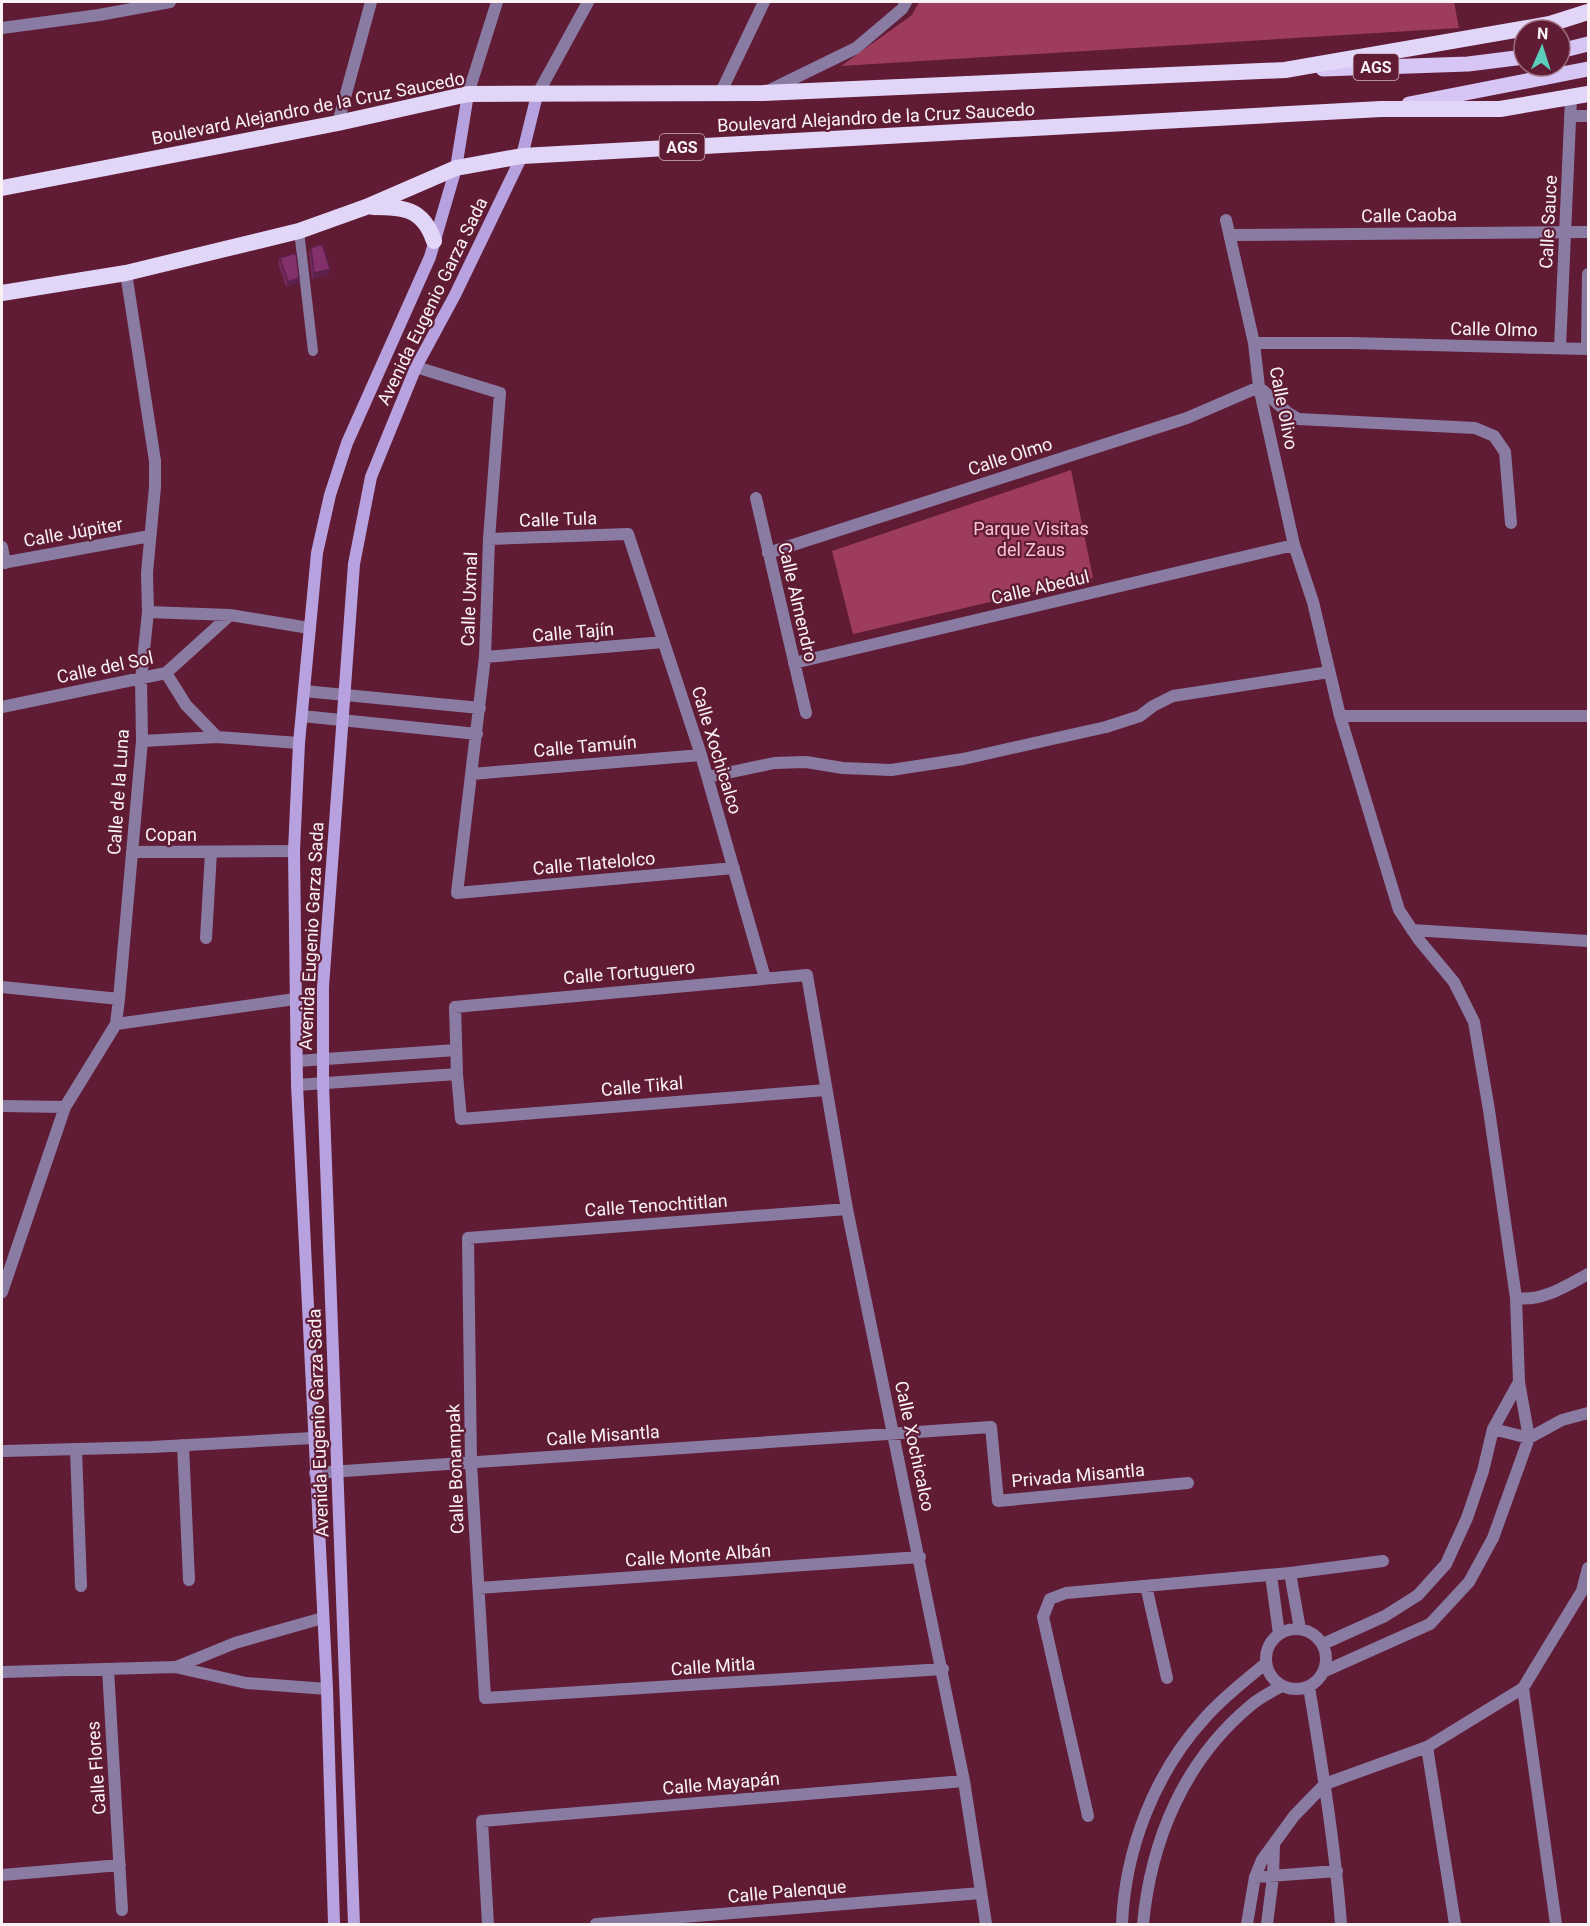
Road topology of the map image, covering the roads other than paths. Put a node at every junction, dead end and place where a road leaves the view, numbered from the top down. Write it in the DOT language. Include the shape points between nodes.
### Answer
graph roads {
  1 [pos="105,2"];
  2 [pos="170,2"];
  3 [pos="371,2"];
  4 [pos="497,2"];
  5 [pos="588,2"];
  6 [pos="764,2"];
  7 [pos="906,2"];
  8 [pos="1588,12"];
  9 [pos="99,15"];
  10 [pos="2,28"];
  11 [pos="1588,44"];
  12 [pos="1572,48"];
  13 [pos="1512,58"];
  14 [pos="1588,69"];
  15 [pos="1285,70"];
  16 [pos="763,93"];
  17 [pos="1588,93"];
  18 [pos="468,94"];
  19 [pos="720,94"];
  20 [pos="537,95"];
  21 [pos="1571,98"];
  22 [pos="1382,109"];
  23 [pos="1571,116"];
  24 [pos="1588,116"];
  25 [pos="338,123"];
  26 [pos="522,156"];
  27 [pos="456,168"];
  28 [pos="2,188"];
  29 [pos="366,207"];
  30 [pos="1226,220"];
  31 [pos="299,231"];
  32 [pos="1566,232"];
  33 [pos="1588,232"];
  34 [pos="1230,235"];
  35 [pos="434,241"];
  36 [pos="126,273"];
  37 [pos="1588,274"];
  38 [pos="2,293"];
  39 [pos="1254,344"];
  40 [pos="1560,348"];
  41 [pos="1588,349"];
  42 [pos="313,351"];
  43 [pos="416,367"];
  44 [pos="1259,387"];
  45 [pos="756,498"];
  46 [pos="1511,523"];
  47 [pos="628,534"];
  48 [pos="150,536"];
  49 [pos="489,539"];
  50 [pos="1294,545"];
  51 [pos="2,547"];
  52 [pos="768,553"];
  53 [pos="3,563"];
  54 [pos="148,612"];
  55 [pos="230,615"];
  56 [pos="309,628"];
  57 [pos="664,642"];
  58 [pos="485,657"];
  59 [pos="794,663"];
  60 [pos="1329,672"];
  61 [pos="166,673"];
  62 [pos="141,679"];
  63 [pos="304,691"];
  64 [pos="344,696"];
  65 [pos="2,707"];
  66 [pos="480,708"];
  67 [pos="806,713"];
  68 [pos="302,716"];
  69 [pos="1340,716"];
  70 [pos="1588,716"];
  71 [pos="343,721"];
  72 [pos="477,734"];
  73 [pos="217,737"];
  74 [pos="141,741"];
  75 [pos="299,743"];
  76 [pos="701,755"];
  77 [pos="472,774"];
  78 [pos="708,777"];
  79 [pos="294,851"];
  80 [pos="132,852"];
  81 [pos="211,852"];
  82 [pos="734,868"];
  83 [pos="457,893"];
  84 [pos="1412,930"];
  85 [pos="206,938"];
  86 [pos="1588,941"];
  87 [pos="807,975"];
  88 [pos="765,978"];
  89 [pos="2,987"];
  90 [pos="119,999"];
  91 [pos="295,999"];
  92 [pos="116,1024"];
  93 [pos="456,1050"];
  94 [pos="323,1059"];
  95 [pos="297,1060"];
  96 [pos="457,1074"];
  97 [pos="323,1083"];
  98 [pos="297,1085"];
  99 [pos="826,1090"];
  100 [pos="2,1106"];
  101 [pos="65,1107"];
  102 [pos="848,1209"];
  103 [pos="468,1238"];
  104 [pos="1588,1274"];
  105 [pos="2,1292"];
  106 [pos="1516,1298"];
  107 [pos="1519,1382"];
  108 [pos="1588,1413"];
  109 [pos="1492,1429"];
  110 [pos="893,1433"];
  111 [pos="313,1438"];
  112 [pos="1529,1438"];
  113 [pos="183,1445"];
  114 [pos="76,1449"];
  115 [pos="4,1451"];
  116 [pos="471,1463"];
  117 [pos="338,1471"];
  118 [pos="315,1473"];
  119 [pos="1188,1483"];
  120 [pos="920,1557"];
  121 [pos="1383,1561"];
  122 [pos="1588,1568"];
  123 [pos="1290,1573"];
  124 [pos="1271,1575"];
  125 [pos="189,1580"];
  126 [pos="81,1586"];
  127 [pos="1146,1586"];
  128 [pos="479,1588"];
  129 [pos="1585,1591"];
  130 [pos="323,1618"];
  131 [pos="1300,1629"];
  132 [pos="1279,1634"];
  133 [pos="1323,1644"];
  134 [pos="1266,1663"];
  135 [pos="175,1667"];
  136 [pos="108,1669"];
  137 [pos="943,1669"];
  138 [pos="1324,1671"];
  139 [pos="2,1672"];
  140 [pos="1167,1678"];
  141 [pos="1282,1686"];
  142 [pos="1309,1687"];
  143 [pos="1523,1688"];
  144 [pos="327,1689"];
  145 [pos="485,1698"];
  146 [pos="1427,1747"];
  147 [pos="964,1781"];
  148 [pos="1325,1784"];
  149 [pos="1088,1815"];
  150 [pos="1274,1844"];
  151 [pos="120,1865"];
  152 [pos="1337,1871"];
  153 [pos="2,1875"];
  154 [pos="1255,1877"];
  155 [pos="1273,1877"];
  156 [pos="981,1893"];
  157 [pos="122,1910"];
  158 [pos="334,1924"];
  159 [pos="354,1924"];
  160 [pos="488,1924"];
  161 [pos="596,1924"];
  162 [pos="986,1924"];
  163 [pos="1122,1924"];
  164 [pos="1143,1924"];
  165 [pos="1247,1924"];
  166 [pos="1267,1924"];
  167 [pos="1341,1924"];
  168 [pos="1455,1924"];
  169 [pos="1556,1924"];
  1 -- 9 [label="street"];
  2 -- 9 [label="street"];
  3 -- 25 [label="street"];
  4 -- 18 [label="street"];
  5 -- 20 [label="street"];
  6 -- 19 [label="street"];
  7 -- 16 [label="street" via="856,48"];
  8 -- 15 [label="highway" via="1550,24"];
  9 -- 10 [label="street"];
  11 -- 12 [label="main road"];
  13 -- 15 [label="main road, Boulevard Alejandro de la Cruz Saucedo / AGS" via="1468,64"];
  14 -- 22 [label="main road, Boulevard Alejandro de la Cruz Saucedo / AGS"];
  15 -- 16 [label="highway, Boulevard Alejandro de la Cruz Saucedo / AGS"];
  16 -- 19 [label="highway, Boulevard Alejandro de la Cruz Saucedo / AGS"];
  17 -- 21 [label="highway"];
  18 -- 20 [label="highway, Boulevard Alejandro de la Cruz Saucedo / AGS"];
  18 -- 25 [label="highway, Boulevard Alejandro de la Cruz Saucedo / AGS"];
  18 -- 27 [label="main road, Avenida Eugenio Garza Sada"];
  19 -- 20 [label="highway, Boulevard Alejandro de la Cruz Saucedo / AGS"];
  20 -- 26 [label="main road, Avenida Eugenio Garza Sada"];
  21 -- 22 [label="highway" via="1500,109"];
  21 -- 23 [label="street, Calle Sauce"];
  22 -- 26 [label="highway, Boulevard Alejandro de la Cruz Saucedo / AGS"];
  23 -- 24 [label="street"];
  23 -- 32 [label="street, Calle Sauce"];
  25 -- 28 [label="highway, Boulevard Alejandro de la Cruz Saucedo / AGS"];
  26 -- 27 [label="highway, Boulevard Alejandro de la Cruz Saucedo / AGS"];
  26 -- 43 [label="main road, Avenida Eugenio Garza Sada"];
  27 -- 29 [label="highway, Boulevard Alejandro de la Cruz Saucedo / AGS"];
  27 -- 35 [label="main road, Avenida Eugenio Garza Sada"];
  29 -- 31 [label="highway, Boulevard Alejandro de la Cruz Saucedo / AGS"];
  29 -- 35 [label="highway" via="400,207 419,216"];
  30 -- 34 [label="street, Calle Olivo"];
  31 -- 36 [label="highway, Boulevard Alejandro de la Cruz Saucedo / AGS"];
  31 -- 42 [label="lane"];
  32 -- 33 [label="street, Calle Caoba"];
  32 -- 34 [label="street, Calle Caoba"];
  32 -- 40 [label="street, Calle Sauce"];
  34 -- 39 [label="street, Calle Olivo"];
  35 -- 56 [label="main road, Avenida Eugenio Garza Sada" via="347,443 317,553"];
  36 -- 38 [label="highway, Boulevard Alejandro de la Cruz Saucedo / AGS"];
  36 -- 48 [label="street, Calle de la Luna" via="154,460"];
  37 -- 41 [label="street"];
  39 -- 40 [label="street, Calle Olmo"];
  39 -- 44 [label="street, Calle Olivo"];
  40 -- 41 [label="street, Calle Olmo"];
  43 -- 49 [label="street, Calle Uxmal" via="500,393"];
  43 -- 64 [label="main road, Avenida Eugenio Garza Sada" via="371,477 354,564"];
  44 -- 46 [label="street" via="1298,419 1475,428 1494,436 1505,452"];
  44 -- 50 [label="street, Calle Olivo"];
  44 -- 52 [label="street, Calle Olmo" via="1187,418"];
  45 -- 52 [label="street, Calle Almendro"];
  47 -- 49 [label="street, Calle Tula"];
  47 -- 57 [label="street, Calle Xochicalco"];
  48 -- 53 [label="street, Calle Júpiter"];
  48 -- 54 [label="street, Calle de la Luna"];
  49 -- 58 [label="street, Calle Uxmal"];
  50 -- 59 [label="street, Calle Abedul"];
  50 -- 60 [label="street, Calle Olivo" via="1313,602"];
  51 -- 53 [label="street"];
  52 -- 59 [label="street, Calle Almendro"];
  54 -- 55 [label="street"];
  54 -- 62 [label="street, Calle de la Luna"];
  55 -- 56 [label="street"];
  55 -- 61 [label="street, Calle del Sol"];
  56 -- 63 [label="main road, Avenida Eugenio Garza Sada"];
  57 -- 58 [label="street, Calle Tajín"];
  57 -- 76 [label="street, Calle Xochicalco"];
  58 -- 66 [label="street, Calle Uxmal"];
  59 -- 67 [label="street, Calle Almendro"];
  60 -- 69 [label="street, Calle Olivo"];
  60 -- 78 [label="street" via="1173,696 1140,716 1106,727 963,759 891,770 774,763"];
  61 -- 62 [label="street, Calle del Sol"];
  61 -- 73 [label="street" via="186,705"];
  62 -- 65 [label="street, Calle del Sol"];
  62 -- 74 [label="street, Calle de la Luna"];
  63 -- 64 [label="street"];
  63 -- 68 [label="main road, Avenida Eugenio Garza Sada"];
  64 -- 66 [label="street"];
  64 -- 71 [label="main road, Avenida Eugenio Garza Sada"];
  66 -- 72 [label="street, Calle Uxmal"];
  68 -- 71 [label="street"];
  68 -- 75 [label="main road, Avenida Eugenio Garza Sada"];
  69 -- 70 [label="street"];
  69 -- 84 [label="street, Calle Olivo" via="1400,910"];
  71 -- 72 [label="street"];
  71 -- 94 [label="main road, Avenida Eugenio Garza Sada" via="323,987"];
  72 -- 77 [label="street, Calle Uxmal"];
  73 -- 74 [label="street"];
  73 -- 75 [label="street"];
  74 -- 80 [label="street, Calle de la Luna"];
  75 -- 79 [label="main road, Avenida Eugenio Garza Sada"];
  76 -- 77 [label="street, Calle Tamuín"];
  76 -- 78 [label="street, Calle Xochicalco"];
  77 -- 83 [label="street, Calle Uxmal"];
  78 -- 82 [label="street, Calle Xochicalco"];
  79 -- 81 [label="street, Copan"];
  79 -- 91 [label="main road, Avenida Eugenio Garza Sada"];
  80 -- 81 [label="street, Copan"];
  80 -- 90 [label="street, Calle de la Luna"];
  81 -- 85 [label="street"];
  82 -- 83 [label="street, Calle Tlatelolco"];
  82 -- 88 [label="street, Calle Xochicalco"];
  84 -- 86 [label="street"];
  84 -- 106 [label="street, Calle Olivo" via="1454,982 1474,1022"];
  87 -- 88 [label="street, Calle Tortuguero"];
  87 -- 99 [label="street, Calle Xochicalco"];
  88 -- 93 [label="street, Calle Tortuguero" via="456,1007"];
  89 -- 90 [label="street"];
  90 -- 92 [label="street, Calle de la Luna"];
  91 -- 92 [label="street"];
  91 -- 95 [label="main road, Avenida Eugenio Garza Sada"];
  92 -- 101 [label="street, Calle de la Luna"];
  93 -- 94 [label="street"];
  93 -- 96 [label="street"];
  94 -- 95 [label="street"];
  94 -- 97 [label="main road, Avenida Eugenio Garza Sada"];
  95 -- 98 [label="main road, Avenida Eugenio Garza Sada"];
  96 -- 97 [label="street"];
  96 -- 99 [label="street, Calle Tikal" via="461,1119"];
  97 -- 98 [label="street"];
  97 -- 117 [label="main road, Avenida Eugenio Garza Sada"];
  98 -- 111 [label="main road, Avenida Eugenio Garza Sada"];
  99 -- 102 [label="street, Calle Xochicalco"];
  100 -- 101 [label="street"];
  101 -- 105 [label="street, Calle de la Luna"];
  102 -- 103 [label="street, Calle Tenochtitlan"];
  102 -- 110 [label="street, Calle Xochicalco"];
  103 -- 116 [label="street, Calle Bonampak"];
  104 -- 106 [label="street" via="1552,1293 1526,1300"];
  106 -- 107 [label="street, Calle Olivo"];
  107 -- 109 [label="street"];
  107 -- 112 [label="street, Calle Olivo"];
  108 -- 112 [label="street" via="1562,1420"];
  109 -- 112 [label="street"];
  109 -- 133 [label="street" via="1484,1472 1446,1564 1418,1595 1385,1616"];
  110 -- 116 [label="street, Calle Misantla"];
  110 -- 119 [label="street, Privada Misantla" via="991,1426 998,1501"];
  110 -- 120 [label="street, Calle Xochicalco"];
  111 -- 113 [label="street"];
  111 -- 118 [label="main road, Avenida Eugenio Garza Sada"];
  112 -- 138 [label="street" via="1493,1538 1469,1582 1430,1624"];
  113 -- 114 [label="street"];
  113 -- 125 [label="street"];
  114 -- 115 [label="street"];
  114 -- 126 [label="street"];
  116 -- 117 [label="street, Calle Misantla"];
  116 -- 128 [label="street, Calle Bonampak"];
  117 -- 118 [label="street, Calle Misantla"];
  117 -- 159 [label="main road, Avenida Eugenio Garza Sada"];
  118 -- 130 [label="main road, Avenida Eugenio Garza Sada"];
  120 -- 128 [label="street, Calle Monte Albán"];
  120 -- 137 [label="street, Calle Xochicalco"];
  121 -- 123 [label="street"];
  122 -- 129 [label="street"];
  123 -- 124 [label="street"];
  123 -- 131 [label="street"];
  124 -- 127 [label="street"];
  124 -- 132 [label="street"];
  127 -- 140 [label="street"];
  127 -- 149 [label="street" via="1066,1593 1050,1599 1043,1617"];
  128 -- 145 [label="street, Calle Bonampak"];
  129 -- 143 [label="street"];
  130 -- 135 [label="street" via="235,1643"];
  130 -- 144 [label="main road, Avenida Eugenio Garza Sada"];
  131 -- 132 [label="street"];
  131 -- 133 [label="street"];
  132 -- 134 [label="street" via="1266,1651"];
  133 -- 138 [label="street" via="1327,1657"];
  134 -- 141 [label="street" via="1273,1680"];
  134 -- 163 [label="street" via="1205,1717 1158,1787 1136,1844"];
  135 -- 136 [label="street"];
  135 -- 144 [label="street" via="246,1683"];
  136 -- 139 [label="street"];
  136 -- 151 [label="street, Calle Flores"];
  137 -- 145 [label="street, Calle Mitla"];
  137 -- 147 [label="street, Calle Xochicalco"];
  138 -- 142 [label="street"];
  141 -- 142 [label="street"];
  141 -- 164 [label="street" via="1252,1704 1228,1726 1203,1756 1182,1791 1164,1826 1153,1862"];
  142 -- 148 [label="street"];
  143 -- 146 [label="street"];
  143 -- 169 [label="street"];
  144 -- 158 [label="main road, Avenida Eugenio Garza Sada"];
  146 -- 148 [label="street"];
  146 -- 168 [label="street"];
  147 -- 156 [label="street, Calle Xochicalco"];
  147 -- 160 [label="street, Calle Mayapán" via="482,1821"];
  148 -- 150 [label="street"];
  148 -- 152 [label="street"];
  150 -- 154 [label="street"];
  150 -- 155 [label="street"];
  151 -- 153 [label="street"];
  151 -- 157 [label="street, Calle Flores"];
  152 -- 155 [label="street"];
  152 -- 167 [label="street"];
  154 -- 155 [label="street"];
  154 -- 165 [label="street"];
  155 -- 166 [label="street"];
  156 -- 161 [label="street, Calle Palenque"];
  156 -- 162 [label="street, Calle Xochicalco"];
}
